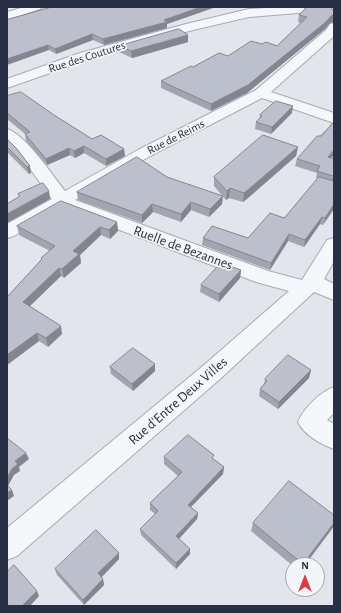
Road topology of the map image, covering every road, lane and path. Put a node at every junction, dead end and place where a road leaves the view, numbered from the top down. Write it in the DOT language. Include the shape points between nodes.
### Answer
graph roads {
  1 [pos="36,7"];
  2 [pos="334,7"];
  3 [pos="7,16"];
  4 [pos="334,27"];
  5 [pos="7,84"];
  6 [pos="262,93"];
  7 [pos="334,118"];
  8 [pos="7,134"];
  9 [pos="62,200"];
  10 [pos="7,232"];
  11 [pos="334,244"];
  12 [pos="309,285"];
  13 [pos="334,293"];
  14 [pos="334,397"];
  15 [pos="334,438"];
  16 [pos="7,546"];
  1 -- 3 [label="street"];
  2 -- 5 [label="street, Rue des Coutures" via="249,13 190,26 85,56"];
  4 -- 6 [label="street, Rue de Reims"];
  6 -- 7 [label="street"];
  6 -- 9 [label="street, Rue de Reims" via="144,153"];
  8 -- 9 [label="street" via="26,152"];
  9 -- 10 [label="street, Rue de Reims"];
  9 -- 12 [label="street, Ruelle de Bezannes" via="74,207 263,277"];
  11 -- 12 [label="street, Rue d'Entre Deux Villes"];
  12 -- 13 [label="street, Ruelle de Bezannes"];
  12 -- 16 [label="street, Rue d'Entre Deux Villes" via="206,378"];
  14 -- 15 [label="street" via="310,422"];
}
